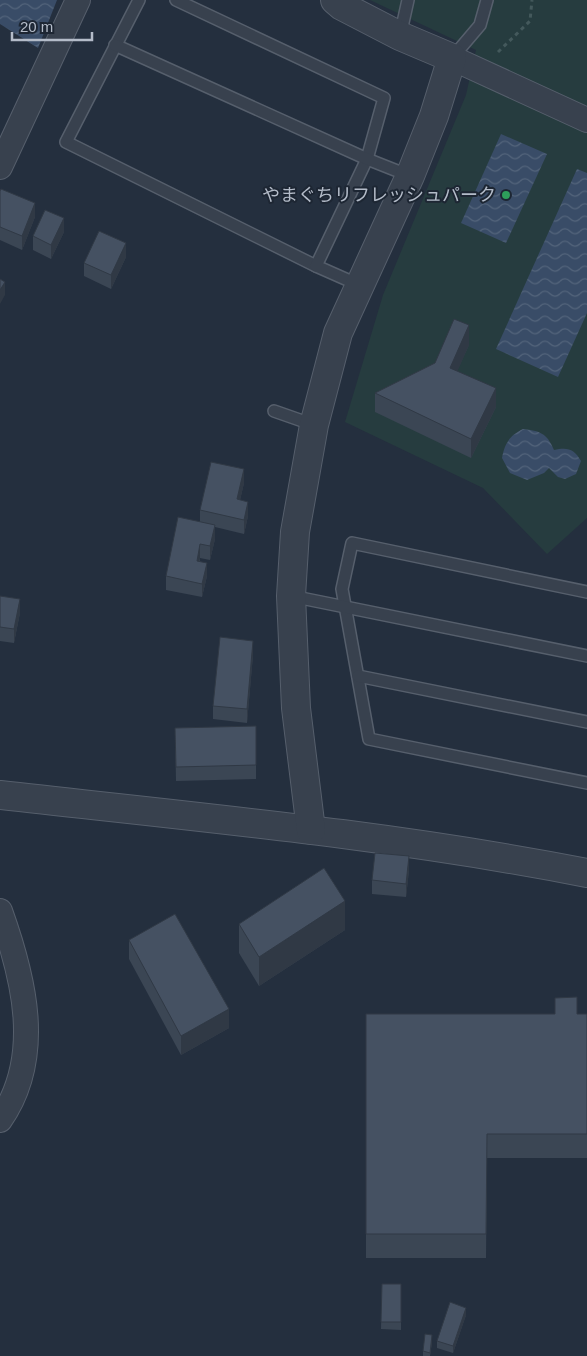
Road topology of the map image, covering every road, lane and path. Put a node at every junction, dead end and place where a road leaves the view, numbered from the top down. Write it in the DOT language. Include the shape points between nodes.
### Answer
graph roads {
  1 [pos="78,0"];
  2 [pos="139,0"];
  3 [pos="176,0"];
  4 [pos="335,0"];
  5 [pos="408,0"];
  6 [pos="487,0"];
  7 [pos="532,0"];
  8 [pos="400,36"];
  9 [pos="115,45"];
  10 [pos="452,58"];
  11 [pos="479,70"];
  12 [pos="587,120"];
  13 [pos="367,159"];
  14 [pos="0,166"];
  15 [pos="410,176"];
  16 [pos="316,266"];
  17 [pos="359,285"];
  18 [pos="274,411"];
  19 [pos="314,425"];
  20 [pos="587,592"];
  21 [pos="291,596"];
  22 [pos="345,607"];
  23 [pos="587,656"];
  24 [pos="358,676"];
  25 [pos="587,722"];
  26 [pos="587,783"];
  27 [pos="0,795"];
  28 [pos="312,830"];
  29 [pos="587,873"];
  30 [pos="0,911"];
  31 [pos="0,1120"];
  1 -- 14 [label="street"];
  2 -- 9 [label="lane"];
  3 -- 13 [label="lane" via="384,98"];
  4 -- 8 [label="street"];
  5 -- 8 [label="lane"];
  6 -- 10 [label="lane" via="480,25"];
  7 -- 11 [label="path" via="530,21"];
  8 -- 10 [label="street"];
  9 -- 13 [label="lane"];
  9 -- 16 [label="lane" via="66,142"];
  10 -- 11 [label="street"];
  10 -- 15 [label="street"];
  11 -- 12 [label="street"];
  13 -- 15 [label="lane"];
  13 -- 16 [label="lane"];
  15 -- 17 [label="street"];
  16 -- 17 [label="lane"];
  17 -- 19 [label="street" via="338,333"];
  18 -- 19 [label="lane"];
  19 -- 21 [label="street" via="295,532"];
  20 -- 22 [label="lane" via="352,543 342,589"];
  21 -- 22 [label="lane"];
  21 -- 28 [label="street" via="296,708"];
  22 -- 23 [label="lane"];
  22 -- 24 [label="lane"];
  24 -- 25 [label="lane"];
  24 -- 26 [label="lane" via="369,739"];
  27 -- 28 [label="street"];
  28 -- 29 [label="street" via="484,853"];
  30 -- 31 [label="street" via="20,979 27,1024 24,1066"];
}
